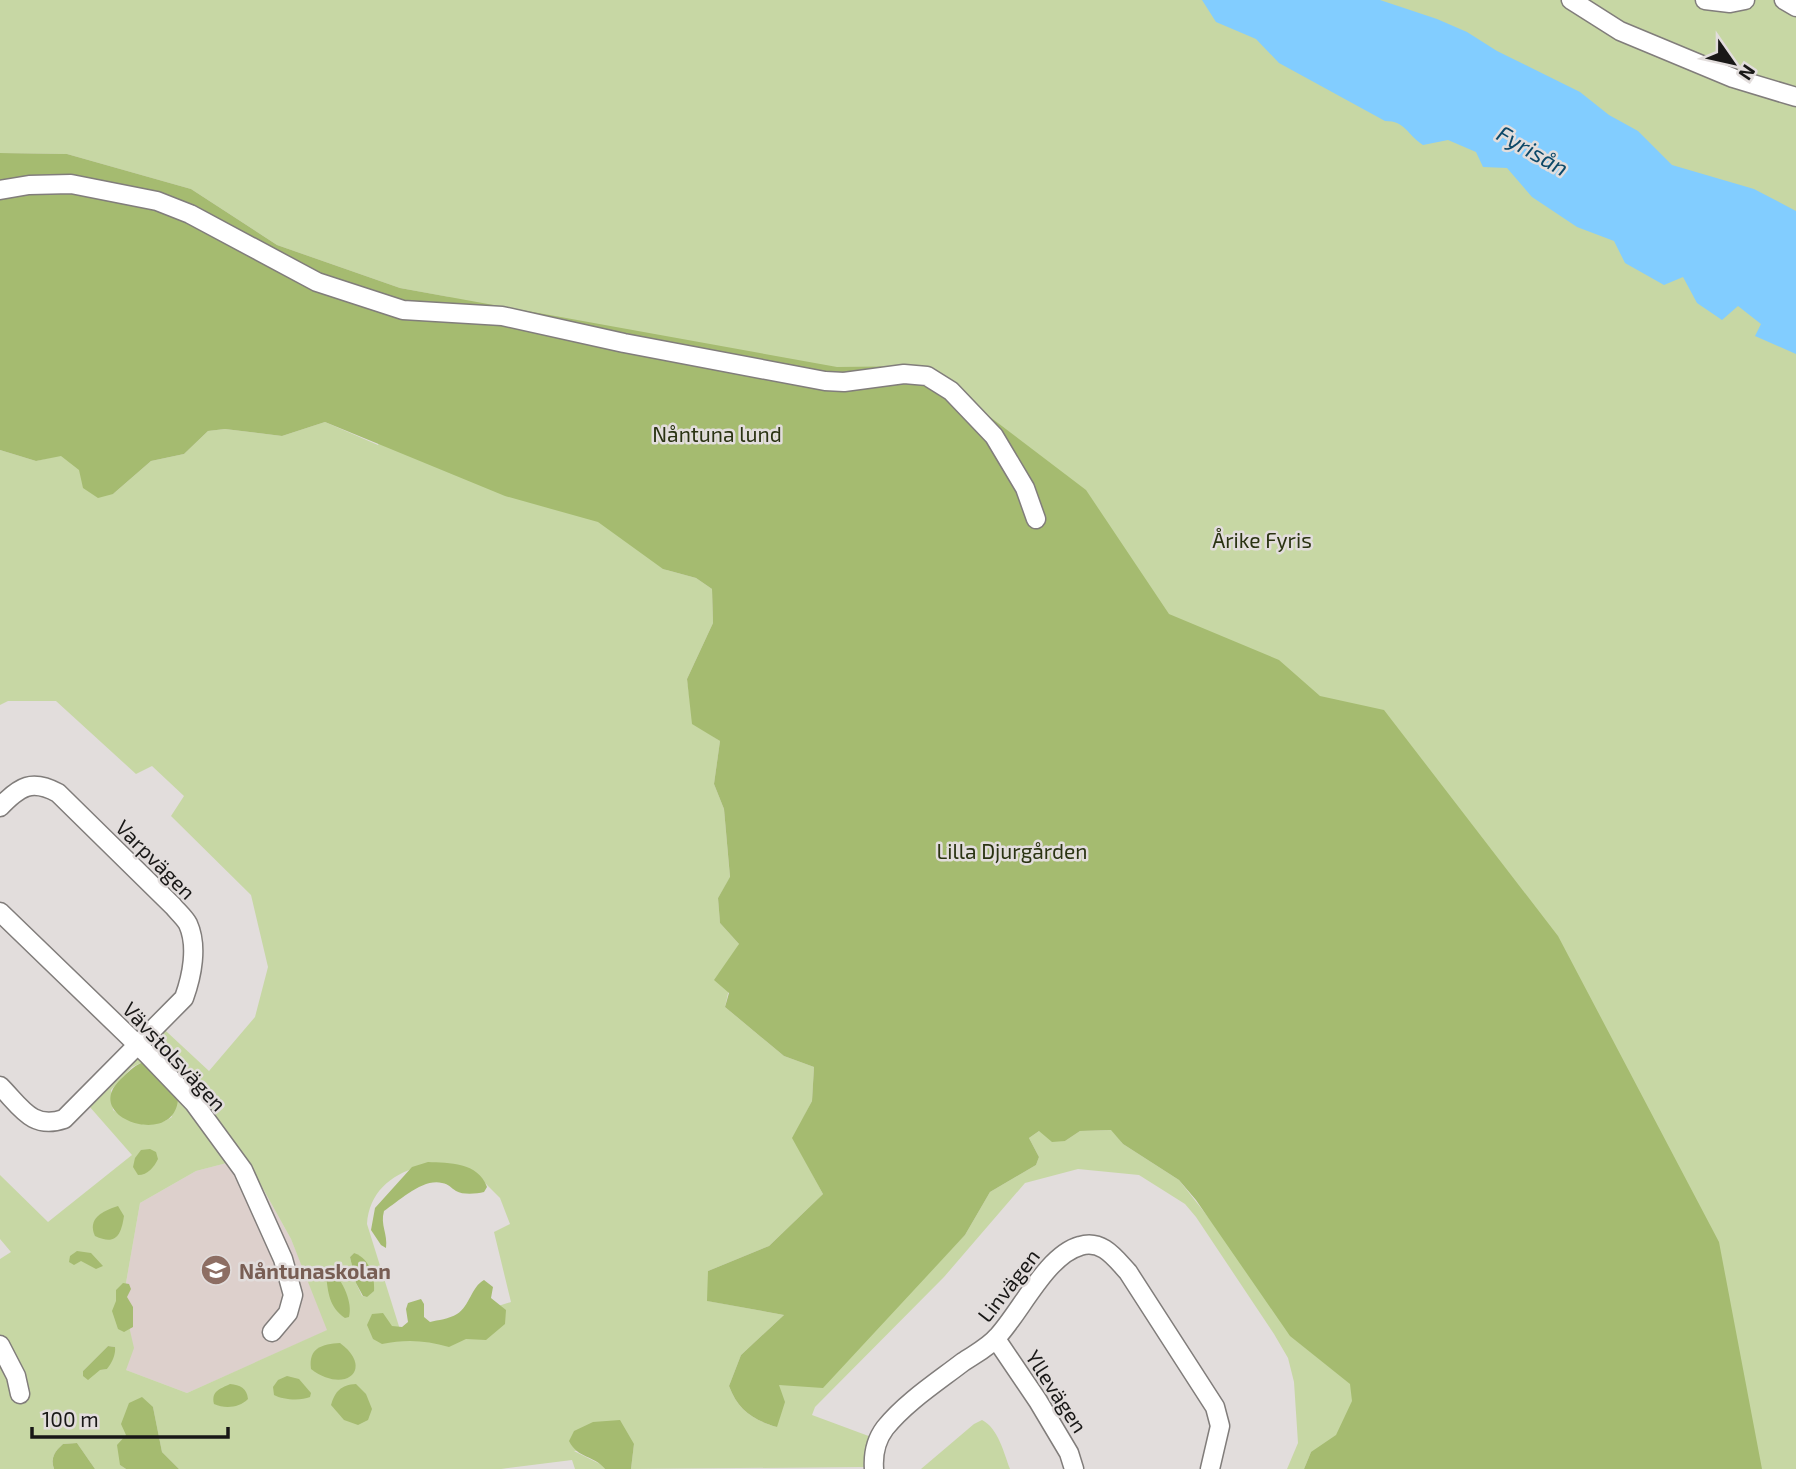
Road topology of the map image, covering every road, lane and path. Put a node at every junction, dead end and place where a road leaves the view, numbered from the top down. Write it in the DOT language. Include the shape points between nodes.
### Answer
graph roads {
  1 [pos="1571,0"];
  2 [pos="1705,0"];
  3 [pos="1745,0"];
  4 [pos="1784,0"];
  5 [pos="1796,7"];
  6 [pos="1796,97"];
  7 [pos="0,190"];
  8 [pos="1036,519"];
  9 [pos="0,807"];
  10 [pos="0,912"];
  11 [pos="138,1046"];
  12 [pos="0,1086"];
  13 [pos="272,1332"];
  14 [pos="996,1339"];
  15 [pos="0,1345"];
  16 [pos="20,1394"];
  17 [pos="874,1469"];
  18 [pos="1074,1469"];
  19 [pos="1210,1469"];
  1 -- 6 [label="street" via="1620,31 1733,78"];
  2 -- 3 [label="street"];
  4 -- 5 [label="street"];
  7 -- 8 [label="street" via="71,184 157,201 317,282 403,310 502,316 825,382 927,376 951,391 994,436 1025,488"];
  9 -- 11 [label="street, Varpvägen" via="24,786 43,785 58,793 188,924 192,976 184,998"];
  10 -- 11 [label="street, Vävstolsvägen"];
  11 -- 12 [label="street, Varpvägen" via="64,1119 50,1124 33,1119"];
  11 -- 13 [label="street, Vävstolsvägen" via="194,1103 243,1170 283,1259 293,1295 288,1313"];
  14 -- 17 [label="street, Linvägen" via="924,1392 886,1428 876,1445"];
  14 -- 18 [label="street, Yllevägen" via="1038,1401"];
  14 -- 19 [label="street, Linvägen" via="1058,1258 1085,1245 1105,1248 1128,1272 1217,1411 1220,1431"];
  15 -- 16 [label="street"];
}
